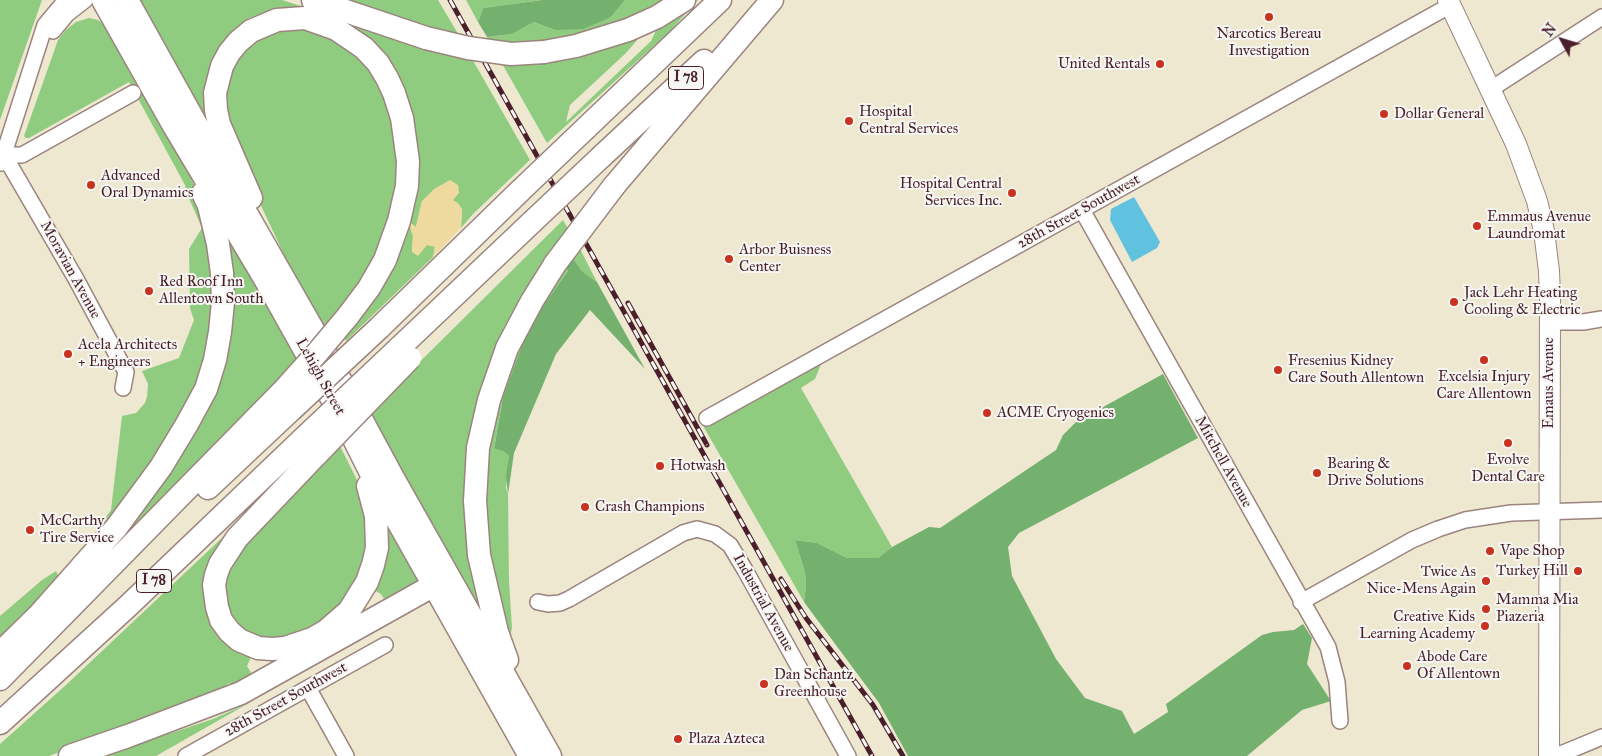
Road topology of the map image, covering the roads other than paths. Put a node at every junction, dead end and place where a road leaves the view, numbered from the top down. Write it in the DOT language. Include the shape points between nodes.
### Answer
graph roads {
  1 [pos="66,0"];
  2 [pos="84,0"];
  3 [pos="103,0"];
  4 [pos="127,0"];
  5 [pos="312,0"];
  6 [pos="684,0"];
  7 [pos="720,0"];
  8 [pos="771,0"];
  9 [pos="1449,3"];
  10 [pos="1602,17"];
  11 [pos="1491,89"];
  12 [pos="133,93"];
  13 [pos="20,108"];
  14 [pos="174,126"];
  15 [pos="2,161"];
  16 [pos="1082,210"];
  17 [pos="1602,319"];
  18 [pos="1549,322"];
  19 [pos="312,328"];
  20 [pos="123,388"];
  21 [pos="287,400"];
  22 [pos="707,418"];
  23 [pos="351,433"];
  24 [pos="312,444"];
  25 [pos="1602,510"];
  26 [pos="1549,512"];
  27 [pos="441,581"];
  28 [pos="538,602"];
  29 [pos="1301,602"];
  30 [pos="385,645"];
  31 [pos="0,653"];
  32 [pos="0,679"];
  33 [pos="0,683"];
  34 [pos="308,688"];
  35 [pos="1340,721"];
  36 [pos="0,723"];
  37 [pos="1602,737"];
  38 [pos="540,750"];
  39 [pos="70,756"];
  40 [pos="186,756"];
  41 [pos="346,756"];
  42 [pos="848,756"];
  43 [pos="1549,756"];
  44 [pos="1556,756"];
  1 -- 13 [label="street" via="45,25"];
  2 -- 13 [label="street" via="67,14 48,38"];
  3 -- 14 [label="highway, Lehigh Street"];
  4 -- 19 [label="highway, Lehigh Street"];
  5 -- 6 [label="highway, bridge" via="426,38 502,53 544,52 614,35"];
  7 -- 21 [label="highway, I 78, bridge" via="379,328"];
  8 -- 24 [label="highway, I 78, bridge" via="529,225"];
  8 -- 38 [label="highway, bridge" via="614,186 556,264 516,329 488,400 480,440 475,501 479,555 497,632"];
  9 -- 11 [label="main road, Emaus Avenue"];
  9 -- 16 [label="street, 28th Street Southwest"];
  10 -- 11 [label="street"];
  11 -- 18 [label="main road, Emaus Avenue" via="1537,200 1549,271"];
  12 -- 15 [label="street" via="22,154"];
  13 -- 15 [label="street"];
  14 -- 23 [label="highway, Lehigh Street"];
  14 -- 31 [label="highway" via="208,206 221,263 223,302 220,332 206,388 161,467 116,528 38,616"];
  15 -- 20 [label="street, Moravian Avenue" via="76,279 126,372"];
  16 -- 22 [label="street, 28th Street Southwest"];
  16 -- 29 [label="street, Mitchell Avenue"];
  17 -- 18 [label="street"];
  18 -- 26 [label="main road, Emaus Avenue"];
  19 -- 21 [label="highway, bridge" via="248,190 216,110 218,79 229,53 251,31 276,20 290,18 305,18 351,37 383,70 402,118 408,161 407,186 399,221 384,260 369,288"];
  19 -- 27 [label="highway, Lehigh Street" via="398,486"];
  21 -- 32 [label="highway"];
  21 -- 33 [label="highway, I 78" via="63,626"];
  23 -- 24 [label="highway" via="376,516 376,548 367,582 349,611 326,631 285,648 258,648 239,640 221,620 215,596 216,575 237,538"];
  23 -- 27 [label="highway, Lehigh Street" via="374,479"];
  24 -- 36 [label="highway, I 78"];
  25 -- 26 [label="street"];
  26 -- 29 [label="street" via="1492,515 1438,529 1389,552"];
  26 -- 43 [label="main road, Emaus Avenue"];
  27 -- 38 [label="highway, Lehigh Street"];
  27 -- 39 [label="highway" via="241,692"];
  28 -- 42 [label="street, Industrial Avenue" via="560,603 569,599 683,534 698,529 715,534 730,545 745,570"];
  29 -- 35 [label="street, Mitchell Avenue" via="1328,647 1337,682"];
  30 -- 34 [label="street, 28th Street Southwest"];
  34 -- 40 [label="street, 28th Street Southwest"];
  34 -- 41 [label="street"];
  37 -- 44 [label="street"];
}
